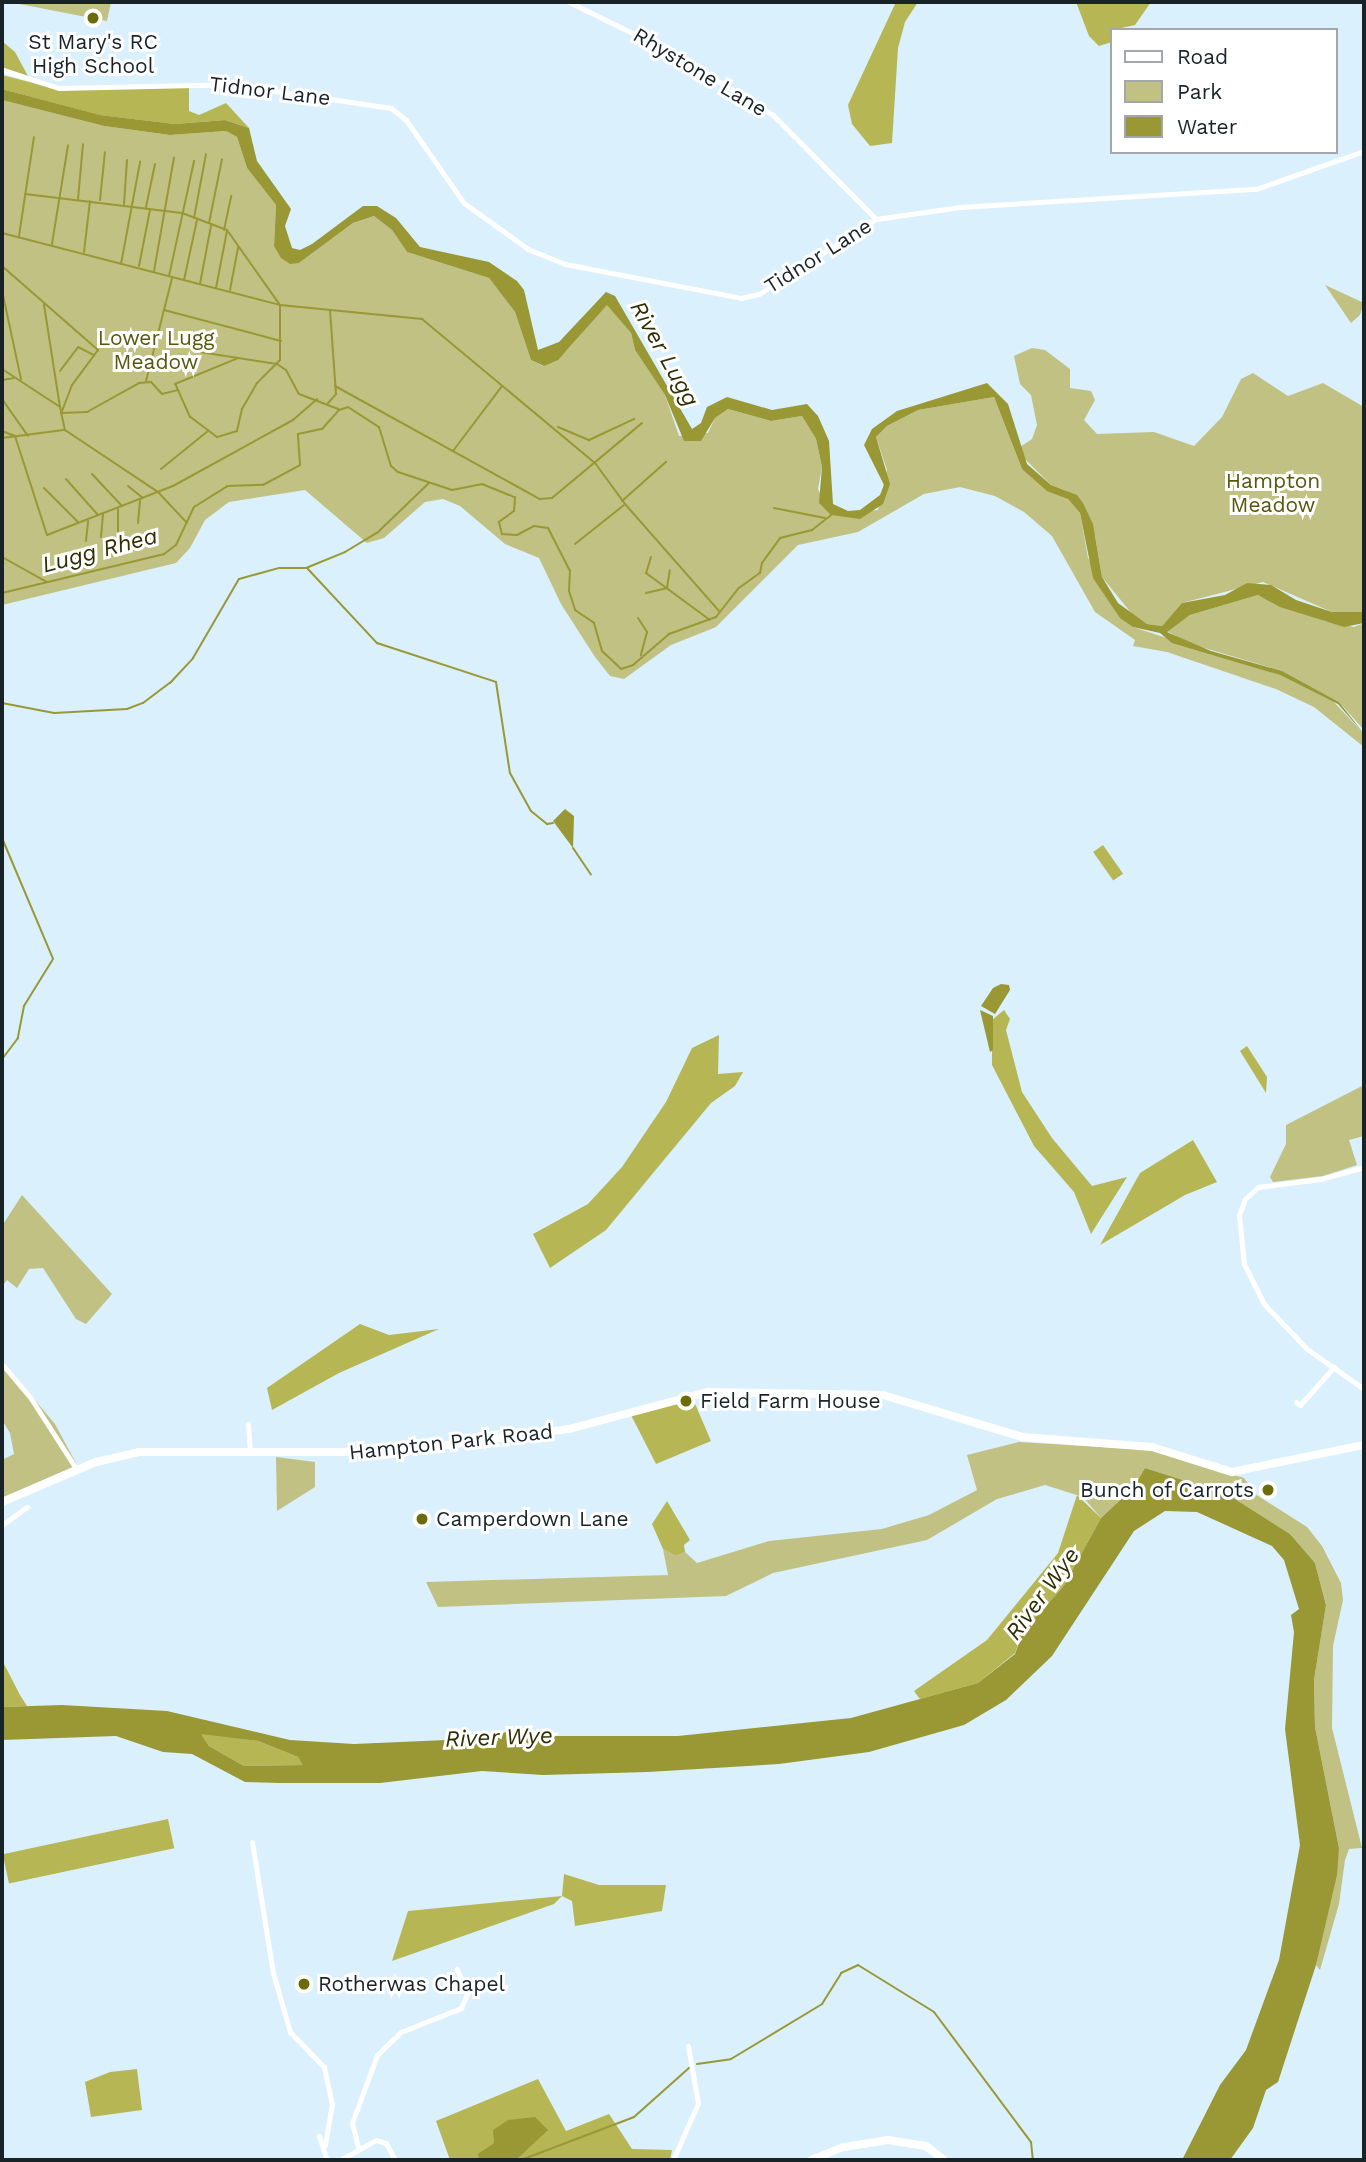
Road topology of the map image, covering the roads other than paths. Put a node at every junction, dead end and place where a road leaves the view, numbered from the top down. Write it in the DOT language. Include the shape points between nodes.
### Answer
graph roads {
  1 [pos="569,2"];
  2 [pos="2,70"];
  3 [pos="1364,151"];
  4 [pos="876,219"];
  5 [pos="1364,1167"];
  6 [pos="2,1364"];
  7 [pos="1334,1367"];
  8 [pos="1364,1389"];
  9 [pos="1299,1405"];
  10 [pos="248,1424"];
  11 [pos="238,1432"];
  12 [pos="248,1432"];
  13 [pos="1364,1446"];
  14 [pos="250,1452"];
  15 [pos="77,1470"];
  16 [pos="2,1502"];
  17 [pos="27,1507"];
  18 [pos="2,1525"];
  19 [pos="252,1842"];
  20 [pos="457,1969"];
  21 [pos="688,2046"];
  22 [pos="319,2136"];
  23 [pos="325,2145"];
  24 [pos="358,2147"];
  25 [pos="327,2160"];
  26 [pos="340,2160"];
  27 [pos="395,2160"];
  28 [pos="673,2160"];
  29 [pos="811,2160"];
  30 [pos="944,2160"];
  1 -- 4 [label="street, Rhystone Lane" via="671,52 774,115"];
  2 -- 4 [label="street, Tidnor Lane" via="71,89 229,84 391,108 406,120 464,203 528,249 565,264 645,276 713,295 741,298 759,294"];
  3 -- 4 [label="street, Tidnor Lane" via="1256,189 960,207"];
  5 -- 7 [label="street" via="1321,1180 1258,1187 1245,1199 1239,1215 1244,1264 1257,1294 1307,1349"];
  6 -- 15 [label="street" via="30,1397"];
  7 -- 8 [label="street"];
  7 -- 9 [label="street"];
  10 -- 12 [label="street"];
  11 -- 12 [label="street"];
  12 -- 14 [label="street"];
  13 -- 14 [label="main road, Hampton Park Road" via="1232,1472 1152,1447 1022,1437 905,1399 859,1393 708,1392 591,1424 504,1439 354,1455"];
  14 -- 15 [label="main road, Hampton Park Road" via="139,1452"];
  15 -- 16 [label="main road, Hampton Park Road"];
  17 -- 18 [label="street"];
  19 -- 23 [label="street" via="273,1973 290,2032 324,2067 332,2104"];
  20 -- 24 [label="street" via="467,1994 465,2003 391,2038 377,2055 352,2123"];
  21 -- 28 [label="street" via="698,2103"];
  22 -- 23 [label="street"];
  23 -- 25 [label="street"];
  24 -- 26 [label="street"];
  24 -- 27 [label="street" via="381,2140"];
  29 -- 30 [label="main road" via="844,2147 888,2140 926,2146"];
}
